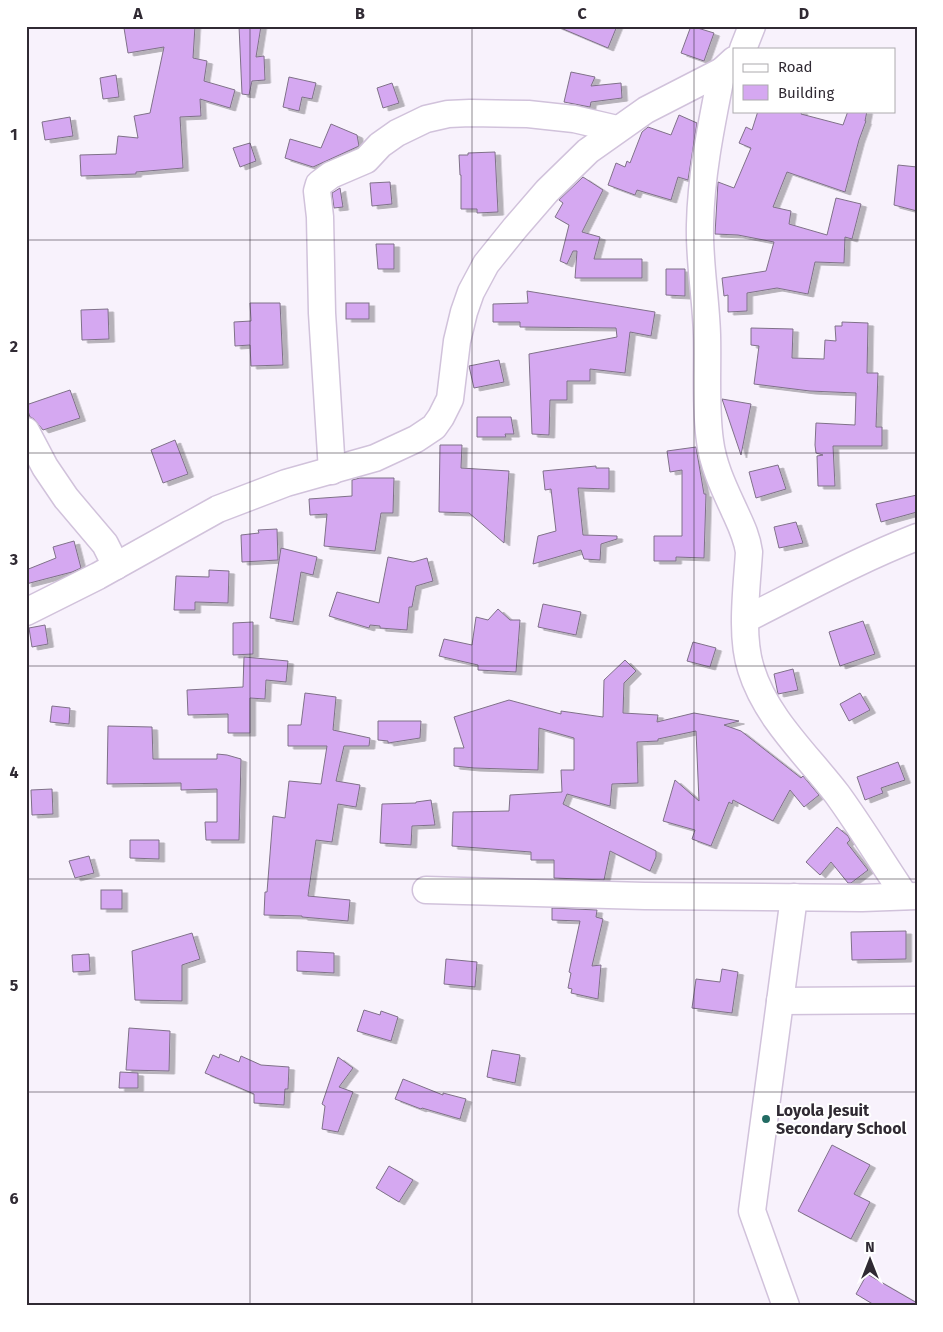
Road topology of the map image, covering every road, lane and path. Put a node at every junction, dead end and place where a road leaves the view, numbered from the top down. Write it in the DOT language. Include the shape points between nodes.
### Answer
graph roads {
  1 [pos="752,26"];
  2 [pos="743,48"];
  3 [pos="728,65"];
  4 [pos="617,129"];
  5 [pos="26,431"];
  6 [pos="332,471"];
  7 [pos="917,538"];
  8 [pos="116,566"];
  9 [pos="26,612"];
  10 [pos="746,619"];
  11 [pos="426,890"];
  12 [pos="911,896"];
  13 [pos="794,897"];
  14 [pos="917,1000"];
  15 [pos="780,1001"];
  16 [pos="786,1306"];
  1 -- 2 [label="street"];
  3 -- 4 [label="street"];
  3 -- 10 [label="street" via="705,165 700,204 700,256 707,332 710,442 714,462 747,540"];
  4 -- 6 [label="street" via="588,151 547,191 486,264 464,312 450,399 434,426 398,448"];
  4 -- 6 [label="street" via="574,119 528,114 448,114 426,119 397,133 366,160 318,184"];
  5 -- 8 [label="street" via="45,467 105,544"];
  6 -- 8 [label="street" via="286,483 218,509"];
  7 -- 10 [label="street" via="838,572"];
  8 -- 9 [label="street"];
  10 -- 12 [label="street" via="745,641 759,692"];
  11 -- 13 [label="street"];
  12 -- 13 [label="street"];
  13 -- 15 [label="street"];
  14 -- 15 [label="street"];
  15 -- 16 [label="street" via="752,1210"];
}
